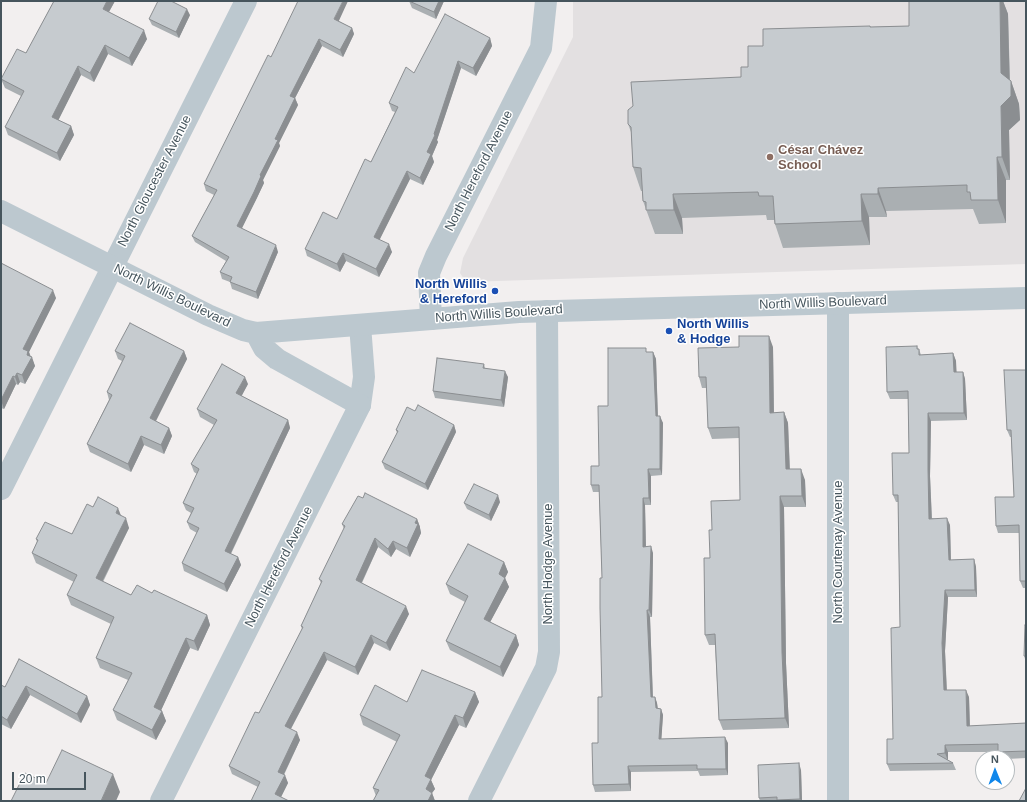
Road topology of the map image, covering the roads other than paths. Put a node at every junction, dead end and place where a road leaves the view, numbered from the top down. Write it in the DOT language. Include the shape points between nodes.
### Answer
graph roads {
  1 [pos="246,1"];
  2 [pos="546,1"];
  3 [pos="1,211"];
  4 [pos="112,267"];
  5 [pos="1026,298"];
  6 [pos="838,303"];
  7 [pos="547,311"];
  8 [pos="431,319"];
  9 [pos="360,325"];
  10 [pos="256,333"];
  11 [pos="360,405"];
  12 [pos="1,489"];
  13 [pos="161,801"];
  14 [pos="479,801"];
  15 [pos="838,801"];
  1 -- 4 [label="street, North Gloucester Avenue"];
  2 -- 8 [label="street, North Hereford Avenue" via="541,48 429,273"];
  3 -- 4 [label="street, North Willis Boulevard"];
  4 -- 10 [label="street, North Willis Boulevard" via="229,325"];
  4 -- 12 [label="street, North Gloucester Avenue"];
  5 -- 6 [label="street, North Willis Boulevard"];
  6 -- 7 [label="street, North Willis Boulevard"];
  6 -- 15 [label="street, North Courtenay Avenue"];
  7 -- 8 [label="street, North Willis Boulevard"];
  7 -- 14 [label="street, North Hodge Avenue" via="549,652 546,668"];
  8 -- 9 [label="street, North Willis Boulevard"];
  9 -- 10 [label="street, North Willis Boulevard"];
  9 -- 11 [label="street, North Hereford Avenue" via="364,377"];
  10 -- 11 [label="street" via="264,348 277,359"];
  11 -- 13 [label="street, North Hereford Avenue"];
}
